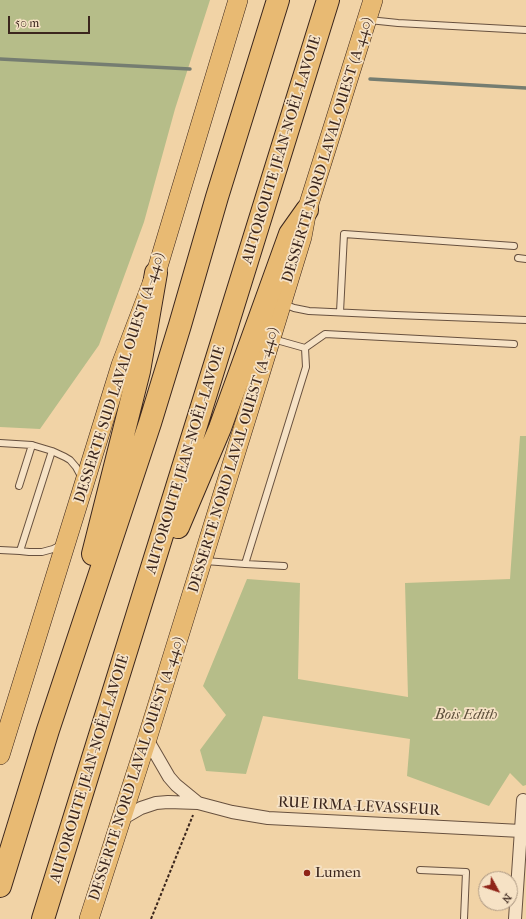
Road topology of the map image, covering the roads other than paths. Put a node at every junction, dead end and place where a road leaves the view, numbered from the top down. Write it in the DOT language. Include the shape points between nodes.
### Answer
graph roads {
  1 [pos="238,0"];
  2 [pos="278,0"];
  3 [pos="328,0"];
  4 [pos="373,0"];
  5 [pos="367,19"];
  6 [pos="526,30"];
  7 [pos="307,210"];
  8 [pos="514,246"];
  9 [pos="518,258"];
  10 [pos="526,259"];
  11 [pos="156,273"];
  12 [pos="282,304"];
  13 [pos="340,312"];
  14 [pos="526,320"];
  15 [pos="271,338"];
  16 [pos="514,344"];
  17 [pos="305,348"];
  18 [pos="0,443"];
  19 [pos="32,445"];
  20 [pos="52,451"];
  21 [pos="84,484"];
  22 [pos="19,486"];
  23 [pos="66,542"];
  24 [pos="0,550"];
  25 [pos="20,551"];
  26 [pos="202,561"];
  27 [pos="245,564"];
  28 [pos="284,566"];
  29 [pos="132,635"];
  30 [pos="48,730"];
  31 [pos="147,739"];
  32 [pos="0,755"];
  33 [pos="523,800"];
  34 [pos="198,803"];
  35 [pos="122,819"];
  36 [pos="521,831"];
  37 [pos="420,870"];
  38 [pos="0,886"];
  39 [pos="43,919"];
  40 [pos="89,919"];
  41 [pos="464,919"];
  42 [pos="515,919"];
  1 -- 11 [label="main road, DESSERTE SUD LAVAL OUEST (A-440)"];
  2 -- 30 [label="highway" via="150,423"];
  3 -- 29 [label="highway, AUTOROUTE JEAN-NOËL-LAVOIE"];
  4 -- 5 [label="main road, DESSERTE NORD LAVAL OUEST (A-440)"];
  5 -- 6 [label="lane"];
  5 -- 7 [label="main road, DESSERTE NORD LAVAL OUEST (A-440)"];
  7 -- 12 [label="main road, DESSERTE NORD LAVAL OUEST (A-440)" via="302,237"];
  7 -- 29 [label="highway" via="290,234 220,428"];
  8 -- 13 [label="lane" via="344,234"];
  9 -- 10 [label="lane"];
  11 -- 21 [label="main road, DESSERTE SUD LAVAL OUEST (A-440)" via="121,365"];
  11 -- 30 [label="highway" via="140,371"];
  12 -- 13 [label="lane" via="309,311"];
  12 -- 15 [label="main road, DESSERTE NORD LAVAL OUEST (A-440)"];
  13 -- 14 [label="lane"];
  15 -- 17 [label="lane"];
  15 -- 26 [label="main road, DESSERTE NORD LAVAL OUEST (A-440)"];
  16 -- 17 [label="lane" via="325,334"];
  17 -- 27 [label="lane" via="306,367"];
  18 -- 19 [label="lane"];
  19 -- 20 [label="lane"];
  19 -- 22 [label="lane"];
  20 -- 21 [label="lane" via="70,460"];
  20 -- 25 [label="lane"];
  21 -- 23 [label="main road, DESSERTE SUD LAVAL OUEST (A-440)"];
  23 -- 25 [label="lane" via="42,552"];
  23 -- 32 [label="main road, DESSERTE SUD LAVAL OUEST (A-440)"];
  24 -- 25 [label="lane"];
  26 -- 27 [label="lane"];
  26 -- 31 [label="main road, DESSERTE NORD LAVAL OUEST (A-440)"];
  27 -- 28 [label="lane"];
  29 -- 39 [label="highway, AUTOROUTE JEAN-NOËL-LAVOIE"];
  30 -- 38 [label="highway"];
  31 -- 34 [label="street, RUE IRMA-LEVASSEUR" via="169,777"];
  31 -- 35 [label="main road, DESSERTE NORD LAVAL OUEST (A-440)"];
  33 -- 36 [label="street"];
  34 -- 35 [label="street, RUE IRMA-LEVASSEUR" via="156,803"];
  34 -- 36 [label="street, RUE IRMA-LEVASSEUR" via="219,810 268,818"];
  35 -- 40 [label="main road, DESSERTE NORD LAVAL OUEST (A-440)"];
  36 -- 42 [label="street"];
  37 -- 41 [label="lane" via="466,872"];
}
